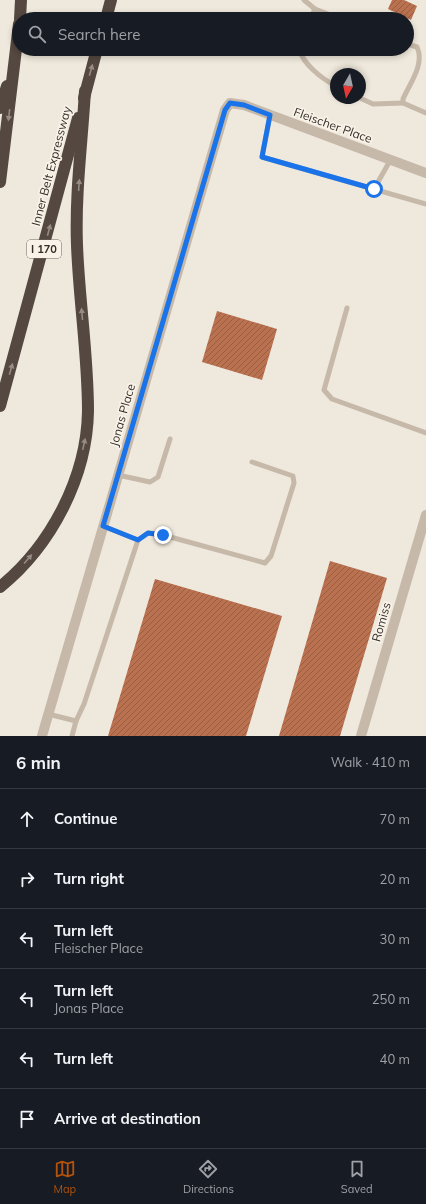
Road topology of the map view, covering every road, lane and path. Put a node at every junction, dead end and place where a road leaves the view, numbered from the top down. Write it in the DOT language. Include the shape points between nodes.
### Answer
graph roads {
  1 [pos="21,0"];
  2 [pos="111,0"];
  3 [pos="304,0"];
  4 [pos="315,9"];
  5 [pos="20,12"];
  6 [pos="108,12"];
  7 [pos="314,12"];
  8 [pos="323,12"];
  9 [pos="414,47"];
  10 [pos="16,56"];
  11 [pos="95,56"];
  12 [pos="301,56"];
  13 [pos="15,62"];
  14 [pos="330,83"];
  15 [pos="85,91"];
  16 [pos="366,101"];
  17 [pos="230,103"];
  18 [pos="403,103"];
  19 [pos="0,108"];
  20 [pos="426,114"];
  21 [pos="270,115"];
  22 [pos="391,160"];
  23 [pos="426,173"];
  24 [pos="0,182"];
  25 [pos="374,189"];
  26 [pos="426,204"];
  27 [pos="347,308"];
  28 [pos="0,406"];
  29 [pos="426,433"];
  30 [pos="170,439"];
  31 [pos="252,462"];
  32 [pos="118,475"];
  33 [pos="426,515"];
  34 [pos="103,526"];
  35 [pos="138,540"];
  36 [pos="0,587"];
  37 [pos="48,714"];
  38 [pos="76,721"];
  39 [pos="42,736"];
  40 [pos="72,736"];
  41 [pos="361,736"];
  1 -- 5 [label="highway"];
  2 -- 6 [label="highway"];
  3 -- 4 [label="lane"];
  4 -- 7 [label="lane"];
  4 -- 8 [label="lane"];
  9 -- 18 [label="lane" via="420,55 420,63"];
  10 -- 13 [label="highway"];
  15 -- 11 [label="highway, Inner Belt Expressway / I 170, one-way"];
  12 -- 14 [label="lane"];
  13 -- 19 [label="highway"];
  13 -- 24 [label="highway, one-way"];
  28 -- 15 [label="highway, Inner Belt Expressway / I 170, one-way"];
  36 -- 15 [label="highway, one-way" via="35,551 58,516 75,479 85,437 88,412 87,371 77,243"];
  16 -- 18 [label="lane" via="373,104"];
  17 -- 21 [label="street, Fleischer Place" via="244,105"];
  17 -- 32 [label="street, Jonas Place" via="225,110"];
  18 -- 20 [label="lane"];
  21 -- 22 [label="street, Fleischer Place"];
  21 -- 25 [label="lane" via="262,157"];
  22 -- 23 [label="street, Fleischer Place"];
  22 -- 25 [label="lane"];
  25 -- 26 [label="lane"];
  27 -- 29 [label="lane" via="324,390 332,399"];
  30 -- 32 [label="lane" via="158,477 150,482"];
  31 -- 35 [label="lane" via="293,476 294,483 271,556 265,563 163,535 148,533"];
  32 -- 34 [label="street, Jonas Place"];
  33 -- 41 [label="street, Romiss"];
  34 -- 35 [label="lane"];
  34 -- 37 [label="street, Jonas Place"];
  35 -- 38 [label="lane" via="84,704"];
  37 -- 38 [label="lane"];
  37 -- 39 [label="street, Jonas Place"];
  38 -- 40 [label="lane"];
}
